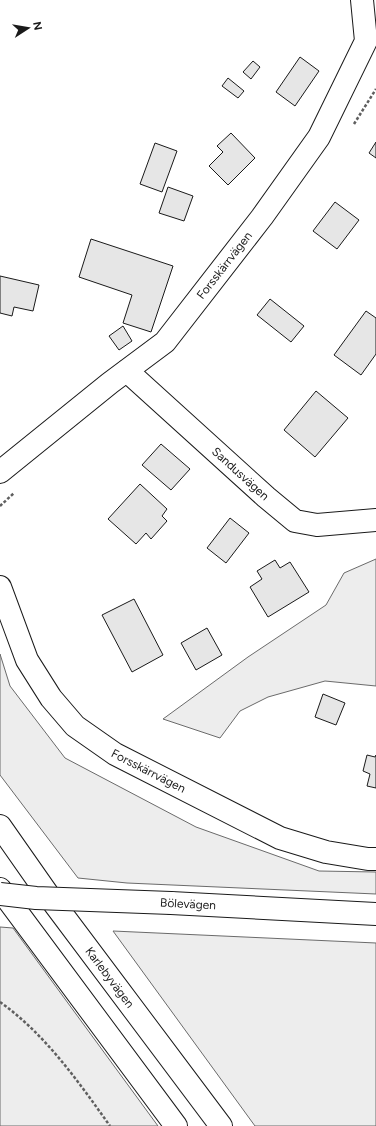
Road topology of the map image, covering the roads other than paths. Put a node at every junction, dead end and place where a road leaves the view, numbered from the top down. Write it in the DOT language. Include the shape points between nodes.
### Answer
graph roads {
  1 [pos="362,0"];
  2 [pos="371,41"];
  3 [pos="126,371"];
  4 [pos="0,472"];
  5 [pos="376,520"];
  6 [pos="0,587"];
  7 [pos="0,826"];
  8 [pos="376,860"];
  9 [pos="0,889"];
  10 [pos="0,894"];
  11 [pos="376,914"];
  12 [pos="176,1126"];
  13 [pos="221,1126"];
  1 -- 2 [label="main road, Forsskärrvägen"];
  2 -- 3 [label="main road, Forsskärrvägen" via="319,137 262,217 165,342"];
  3 -- 4 [label="main road, Forsskärrvägen"];
  3 -- 5 [label="main road, Sandusvägen" via="295,521 317,525"];
  6 -- 8 [label="main road, Forsskärrvägen" via="27,660 51,698 75,726 115,754 280,838 326,852"];
  7 -- 13 [label="main road, Karlebyvägen" via="56,906"];
  9 -- 12 [label="main road"];
  10 -- 11 [label="main road, Bölevägen, bridge" via="36,898"];
}
